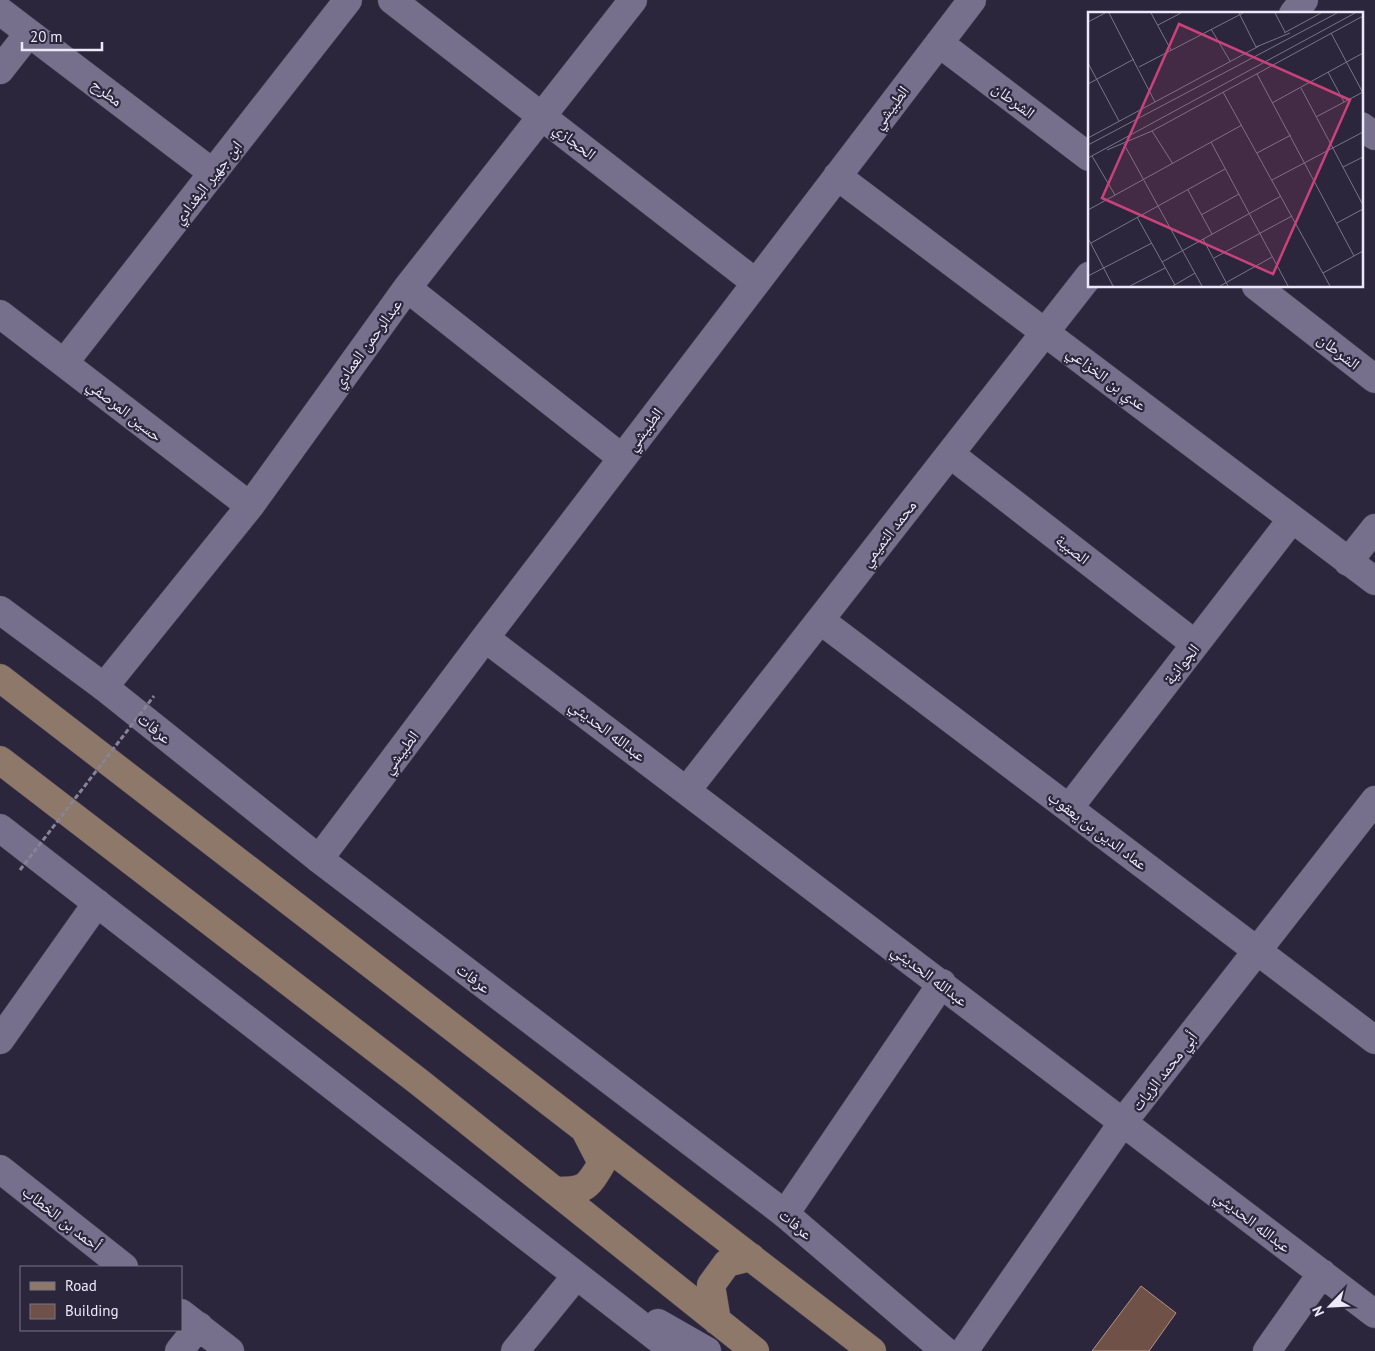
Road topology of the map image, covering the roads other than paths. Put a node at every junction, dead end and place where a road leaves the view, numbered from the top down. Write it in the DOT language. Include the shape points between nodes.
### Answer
graph roads {
  1 [pos="348,0"];
  2 [pos="392,0"];
  3 [pos="633,0"];
  4 [pos="972,0"];
  5 [pos="1304,0"];
  6 [pos="0,11"];
  7 [pos="1295,12"];
  8 [pos="29,33"];
  9 [pos="939,43"];
  10 [pos="0,70"];
  11 [pos="542,116"];
  12 [pos="1362,127"];
  13 [pos="1375,136"];
  14 [pos="1088,156"];
  15 [pos="213,173"];
  16 [pos="838,176"];
  17 [pos="1088,277"];
  18 [pos="756,283"];
  19 [pos="407,288"];
  20 [pos="1259,288"];
  21 [pos="0,314"];
  22 [pos="1045,331"];
  23 [pos="64,363"];
  24 [pos="1375,379"];
  25 [pos="950,454"];
  26 [pos="622,458"];
  27 [pos="250,506"];
  28 [pos="1292,519"];
  29 [pos="1375,528"];
  30 [pos="1348,562"];
  31 [pos="1375,581"];
  32 [pos="0,610"];
  33 [pos="820,620"];
  34 [pos="485,638"];
  35 [pos="1195,644"];
  36 [pos="0,678"];
  37 [pos="104,687"];
  38 [pos="0,760"];
  39 [pos="687,790"];
  40 [pos="1375,800"];
  41 [pos="1069,808"];
  42 [pos="0,828"];
  43 [pos="319,859"];
  44 [pos="97,903"];
  45 [pos="1258,950"];
  46 [pos="942,983"];
  47 [pos="0,1040"];
  48 [pos="1375,1040"];
  49 [pos="1124,1122"];
  50 [pos="585,1130"];
  51 [pos="0,1170"];
  52 [pos="555,1191"];
  53 [pos="784,1214"];
  54 [pos="751,1257"];
  55 [pos="123,1266"];
  56 [pos="1322,1273"];
  57 [pos="576,1276"];
  58 [pos="1375,1314"];
  59 [pos="190,1319"];
  60 [pos="717,1321"];
  61 [pos="179,1351"];
  62 [pos="230,1351"];
  63 [pos="515,1351"];
  64 [pos="674,1351"];
  65 [pos="707,1351"];
  66 [pos="755,1351"];
  67 [pos="872,1351"];
  68 [pos="945,1351"];
  69 [pos="964,1351"];
  70 [pos="1266,1351"];
  1 -- 15 [label="street, ابن جهير البغدادي"];
  2 -- 11 [label="street, الحجازي"];
  3 -- 11 [label="street, عبدالرحمن العمادي"];
  4 -- 9 [label="street, الطبيشي"];
  5 -- 7 [label="street"];
  6 -- 8 [label="street, مطرح"];
  8 -- 10 [label="street"];
  8 -- 15 [label="street, مطرح"];
  9 -- 14 [label="street, الشرطان"];
  9 -- 16 [label="street, الطبيشي"];
  11 -- 18 [label="street, الحجازي"];
  11 -- 19 [label="street, عبدالرحمن العمادي"];
  12 -- 13 [label="street"];
  15 -- 23 [label="street, ابن جهير البغدادي"];
  16 -- 18 [label="street, الطبيشي"];
  16 -- 22 [label="street, عدي بن الخزاعي"];
  17 -- 22 [label="street, محمد التميمي"];
  18 -- 26 [label="street, الطبيشي"];
  19 -- 26 [label="street"];
  19 -- 27 [label="street, عبدالرحمن العمادي"];
  20 -- 24 [label="street, الشرطان"];
  21 -- 23 [label="street, حسين المرصفي"];
  22 -- 25 [label="street, محمد التميمي"];
  22 -- 28 [label="street, عدي بن الخزاعي"];
  23 -- 27 [label="street, حسين المرصفي"];
  25 -- 33 [label="street, محمد التميمي"];
  25 -- 35 [label="street, الصبية"];
  26 -- 34 [label="street, الطبيشي"];
  27 -- 37 [label="street, عبدالرحمن العمادي"];
  28 -- 30 [label="street, عدي بن الخزاعي"];
  28 -- 35 [label="street, الجوانية"];
  29 -- 30 [label="street"];
  30 -- 31 [label="street, عدي بن الخزاعي"];
  32 -- 37 [label="street, عرفات"];
  33 -- 39 [label="street, محمد التميمي"];
  33 -- 41 [label="street, عماد الدين بن يعقوب"];
  34 -- 39 [label="street, عبدالله الحديثي"];
  34 -- 43 [label="street, الطبيشي"];
  35 -- 41 [label="street, الجوانية"];
  36 -- 50 [label="main road"];
  37 -- 43 [label="street, عرفات"];
  38 -- 52 [label="main road" via="419,1082"];
  39 -- 46 [label="street, عبدالله الحديثي"];
  40 -- 45 [label="street, أبي محمد الزيات"];
  41 -- 45 [label="street, عماد الدين بن يعقوب"];
  42 -- 44 [label="street"];
  43 -- 53 [label="street, عرفات"];
  44 -- 47 [label="street"];
  44 -- 57 [label="street"];
  45 -- 48 [label="street, عماد الدين بن يعقوب"];
  45 -- 49 [label="street, أبي محمد الزيات"];
  46 -- 49 [label="street, عبدالله الحديثي"];
  46 -- 53 [label="street"];
  49 -- 56 [label="street, عبدالله الحديثي"];
  49 -- 69 [label="street, أبي محمد الزيات"];
  50 -- 52 [label="main road" via="602,1164 592,1180 578,1191"];
  50 -- 54 [label="main road"];
  51 -- 55 [label="street, أحمد بن الخطاب"];
  52 -- 60 [label="main road"];
  53 -- 68 [label="street, عرفات"];
  54 -- 60 [label="main road" via="727,1263 712,1285"];
  54 -- 67 [label="main road"];
  56 -- 58 [label="street, عبدالله الحديثي"];
  56 -- 70 [label="street"];
  57 -- 63 [label="street"];
  57 -- 64 [label="street"];
  57 -- 65 [label="street"];
  59 -- 61 [label="street"];
  59 -- 62 [label="street"];
  60 -- 66 [label="main road"];
}
